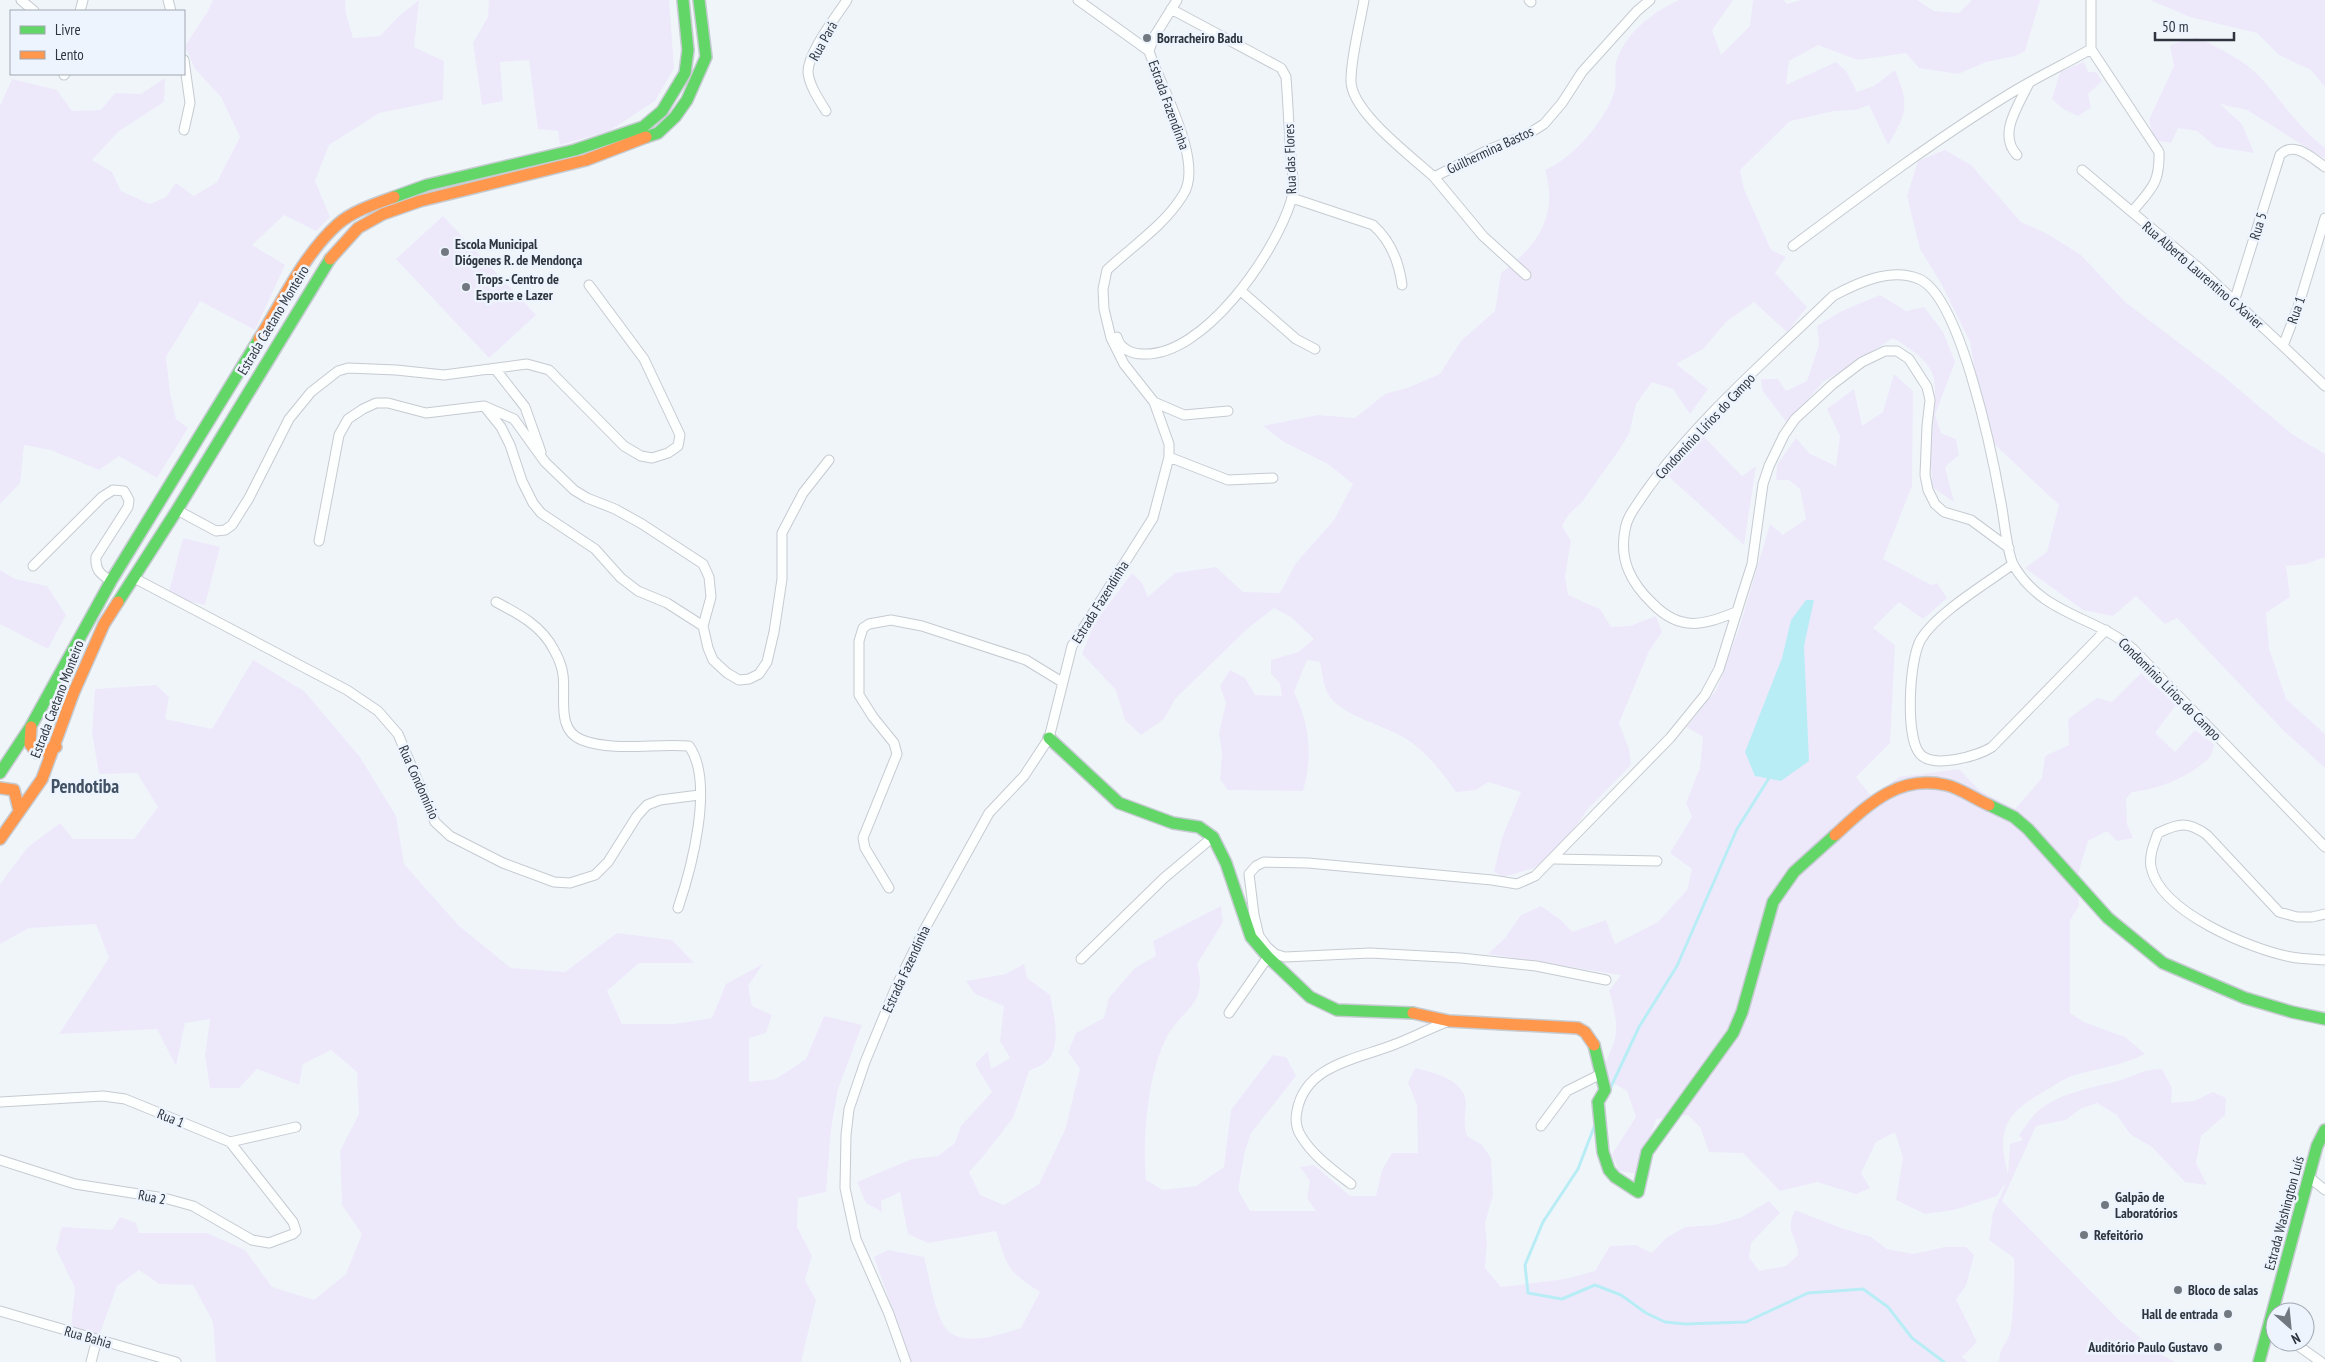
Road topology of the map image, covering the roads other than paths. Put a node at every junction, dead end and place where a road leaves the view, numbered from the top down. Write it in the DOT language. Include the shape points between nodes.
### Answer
graph roads {
  1 [pos="21,0"];
  2 [pos="683,0"];
  3 [pos="699,0"];
  4 [pos="847,0"];
  5 [pos="1078,0"];
  6 [pos="1177,0"];
  7 [pos="1364,0"];
  8 [pos="1650,0"];
  9 [pos="2091,0"];
  10 [pos="1172,9"];
  11 [pos="33,10"];
  12 [pos="2091,49"];
  13 [pos="1149,51"];
  14 [pos="185,67"];
  15 [pos="2029,83"];
  16 [pos="826,111"];
  17 [pos="184,130"];
  18 [pos="2017,155"];
  19 [pos="2325,167"];
  20 [pos="2082,170"];
  21 [pos="1434,177"];
  22 [pos="1292,198"];
  23 [pos="2132,212"];
  24 [pos="2325,218"];
  25 [pos="1794,246"];
  26 [pos="1526,275"];
  27 [pos="589,285"];
  28 [pos="1402,285"];
  29 [pos="1103,289"];
  30 [pos="1241,291"];
  31 [pos="2234,302"];
  32 [pos="2282,346"];
  33 [pos="1315,349"];
  34 [pos="496,370"];
  35 [pos="2325,386"];
  36 [pos="1154,402"];
  37 [pos="484,406"];
  38 [pos="1228,411"];
  39 [pos="1169,456"];
  40 [pos="829,460"];
  41 [pos="545,462"];
  42 [pos="1273,478"];
  43 [pos="177,510"];
  44 [pos="319,541"];
  45 [pos="2009,548"];
  46 [pos="2012,564"];
  47 [pos="33,566"];
  48 [pos="134,578"];
  49 [pos="111,581"];
  50 [pos="496,602"];
  51 [pos="1736,612"];
  52 [pos="703,626"];
  53 [pos="2106,630"];
  54 [pos="1062,682"];
  55 [pos="31,726"];
  56 [pos="1049,738"];
  57 [pos="56,747"];
  58 [pos="0,773"];
  59 [pos="0,788"];
  60 [pos="699,795"];
  61 [pos="19,810"];
  62 [pos="1213,837"];
  63 [pos="0,839"];
  64 [pos="2325,847"];
  65 [pos="1554,859"];
  66 [pos="1657,861"];
  67 [pos="890,888"];
  68 [pos="678,908"];
  69 [pos="2325,914"];
  70 [pos="1268,957"];
  71 [pos="1081,959"];
  72 [pos="2325,960"];
  73 [pos="1606,980"];
  74 [pos="1229,1013"];
  75 [pos="2325,1019"];
  76 [pos="1450,1021"];
  77 [pos="1601,1074"];
  78 [pos="0,1102"];
  79 [pos="1541,1126"];
  80 [pos="296,1127"];
  81 [pos="2325,1130"];
  82 [pos="230,1142"];
  83 [pos="0,1160"];
  84 [pos="2309,1177"];
  85 [pos="1351,1184"];
  86 [pos="2325,1190"];
  87 [pos="296,1231"];
  88 [pos="2278,1302"];
  89 [pos="0,1311"];
  90 [pos="97,1339"];
  91 [pos="2265,1346"];
  92 [pos="2307,1352"];
  93 [pos="90,1362"];
  94 [pos="176,1362"];
  95 [pos="906,1362"];
  96 [pos="2259,1362"];
  97 [pos="2321,1362"];
  1 -- 11 [label="street"];
  2 -- 49 [label="main road, Estrada Caetano Monteiro" via="688,50 685,73 662,111 643,127 575,150 427,185 366,208 339,223 315,248 286,293"];
  3 -- 43 [label="main road, Estrada Caetano Monteiro" via="706,57 687,100 675,118 658,133 586,160 420,201 383,214 358,228 342,243 322,269"];
  4 -- 16 [label="street, Rua Pará" via="811,57 808,73"];
  5 -- 13 [label="street"];
  6 -- 10 [label="street, Estrada Fazendinha"];
  7 -- 21 [label="street, Guilhermina Bastos" via="1350,80 1354,97 1364,112"];
  8 -- 21 [label="street, Guilhermina Bastos" via="1582,72 1544,124"];
  9 -- 12 [label="street"];
  10 -- 13 [label="street, Estrada Fazendinha"];
  10 -- 22 [label="street, Rua das Flores" via="1281,68 1286,76"];
  12 -- 15 [label="street"];
  12 -- 23 [label="street, Rua Alberto Laurentino G Xavier" via="2159,152 2156,182"];
  13 -- 29 [label="street, Estrada Fazendinha" via="1183,139 1189,179 1184,194 1172,209 1148,235 1107,270"];
  14 -- 17 [label="street" via="190,103"];
  15 -- 18 [label="street" via="2008,130 2011,149"];
  15 -- 25 [label="street" via="1879,182"];
  19 -- 31 [label="street, Rua 5" via="2295,149 2280,155"];
  20 -- 23 [label="street"];
  21 -- 26 [label="street" via="1483,236"];
  22 -- 28 [label="street" via="1372,225 1392,250"];
  22 -- 30 [label="street, Rua das Flores" via="1284,220"];
  23 -- 31 [label="street, Rua Alberto Laurentino G Xavier"];
  24 -- 32 [label="street, Rua 1" via="2298,307"];
  27 -- 34 [label="street" via="644,358 680,434 678,446 652,458 641,456 624,446 549,370 527,364"];
  29 -- 30 [label="street, Rua das Flores" via="1118,340 1133,354 1152,355 1207,327"];
  29 -- 36 [label="street, Estrada Fazendinha" via="1111,338 1124,364"];
  30 -- 33 [label="street" via="1296,339"];
  31 -- 32 [label="street, Rua Alberto Laurentino G Xavier"];
  32 -- 35 [label="street"];
  34 -- 41 [label="street" via="525,407"];
  34 -- 43 [label="street" via="444,375 348,368 338,371 311,392 289,419 232,525 216,531"];
  36 -- 38 [label="street" via="1184,415"];
  36 -- 39 [label="street, Estrada Fazendinha" via="1169,444"];
  37 -- 41 [label="street" via="514,419"];
  37 -- 44 [label="street" via="426,413 376,403 348,420 339,435"];
  37 -- 52 [label="street" via="501,427 522,482 541,513 595,549 621,578 638,591"];
  39 -- 42 [label="street" via="1228,480"];
  39 -- 54 [label="street, Estrada Fazendinha" via="1153,518 1072,646"];
  40 -- 52 [label="street" via="803,493 782,533 782,579 774,632 767,662 759,674 739,680 727,673 713,660"];
  41 -- 52 [label="street" via="587,498 642,524 703,564 709,578 711,597"];
  43 -- 48 [label="main road, Estrada Caetano Monteiro"];
  45 -- 46 [label="street, Condomínio Lírios do Campo"];
  45 -- 51 [label="street" via="1979,525 1944,512 1935,504 1928,490 1926,475 1926,426 1930,400 1927,387 1908,359 1898,351 1885,352 1862,362 1833,384 1795,419 1784,435 1763,484 1752,564"];
  45 -- 51 [label="street, Condomínio Lírios do Campo" via="1967,360 1950,315 1930,287 1920,279 1883,276 1833,296 1728,398 1661,469 1630,515 1625,529 1623,555 1630,578 1653,604 1669,616 1693,625 1707,624"];
  46 -- 53 [label="street, Condomínio Lírios do Campo" via="2030,587 2052,604"];
  46 -- 53 [label="street" via="1933,623 1913,657 1909,683 1914,744 1925,758 1935,762 1983,753 1992,747"];
  47 -- 49 [label="street" via="102,497 113,490 124,491 130,500 128,507 96,557 99,574"];
  48 -- 57 [label="main road, Estrada Caetano Monteiro" via="95,641"];
  48 -- 60 [label="street, Rua Condomínio" via="346,690 378,712 398,734 435,822 450,836 503,863 554,882 570,883 595,875 608,862 648,804"];
  49 -- 55 [label="main road, Estrada Caetano Monteiro"];
  50 -- 60 [label="street" via="542,631 554,650 563,674 566,725 574,735 605,745 689,746 698,765"];
  51 -- 65 [label="street" via="1719,669 1705,694 1670,738"];
  53 -- 64 [label="street, Condomínio Lírios do Campo" via="2133,649"];
  54 -- 56 [label="street, Estrada Fazendinha"];
  54 -- 67 [label="street" via="1026,660 922,626 891,620 863,628 859,641 859,695 894,743 897,754 863,838 865,848"];
  55 -- 57 [label="main road" via="31,748 37,753"];
  55 -- 58 [label="main road, Estrada Caetano Monteiro"];
  56 -- 62 [label="main road" via="1119,803 1173,823 1199,827"];
  56 -- 95 [label="street, Estrada Fazendinha" via="1024,776 989,813 970,846 896,986 849,1109 845,1188 856,1239"];
  57 -- 61 [label="main road, Estrada Caetano Monteiro" via="42,779"];
  59 -- 61 [label="main road" via="14,790"];
  60 -- 68 [label="street" via="694,853"];
  61 -- 63 [label="main road, Estrada Caetano Monteiro"];
  62 -- 70 [label="main road" via="1226,863 1251,937"];
  62 -- 71 [label="street" via="1164,878"];
  65 -- 66 [label="street"];
  65 -- 73 [label="street" via="1535,876 1517,884 1308,863 1264,862 1250,874 1249,884 1259,936 1275,954 1370,953 1460,958 1536,966"];
  69 -- 72 [label="street" via="2297,917 2279,912 2207,835 2194,826 2175,825 2158,834 2151,851 2151,867 2158,883 2172,900 2227,936 2290,957"];
  70 -- 74 [label="street"];
  70 -- 76 [label="main road" via="1310,997 1325,1006 1337,1010 1411,1013"];
  75 -- 77 [label="main road" via="2224,991 2164,965 2108,918 2014,817 1947,785 1921,783 1891,788 1794,872 1785,884 1773,902 1733,1033 1647,1152 1638,1192 1615,1177 1603,1152 1598,1102 1605,1090"];
  76 -- 77 [label="main road" via="1578,1028 1586,1031 1592,1040"];
  76 -- 85 [label="street" via="1392,1046 1346,1060 1306,1088 1299,1100 1295,1122 1300,1135 1314,1154"];
  77 -- 79 [label="street" via="1567,1091"];
  78 -- 82 [label="street, Rua 1" via="103,1096 125,1099"];
  80 -- 82 [label="street"];
  81 -- 84 [label="main road, Estrada Washington Luís"];
  82 -- 87 [label="street, Rua 1" via="293,1222"];
  83 -- 87 [label="street, Rua 2" via="75,1184 193,1206 252,1240 269,1243"];
  84 -- 86 [label="street"];
  84 -- 88 [label="main road, Estrada Washington Luís"];
  89 -- 90 [label="street, Rua Bahia"];
  90 -- 93 [label="street"];
  90 -- 94 [label="street, Rua Bahia"];
  91 -- 96 [label="main road, Estrada Washington Luís"];
  92 -- 97 [label="street"];
}
